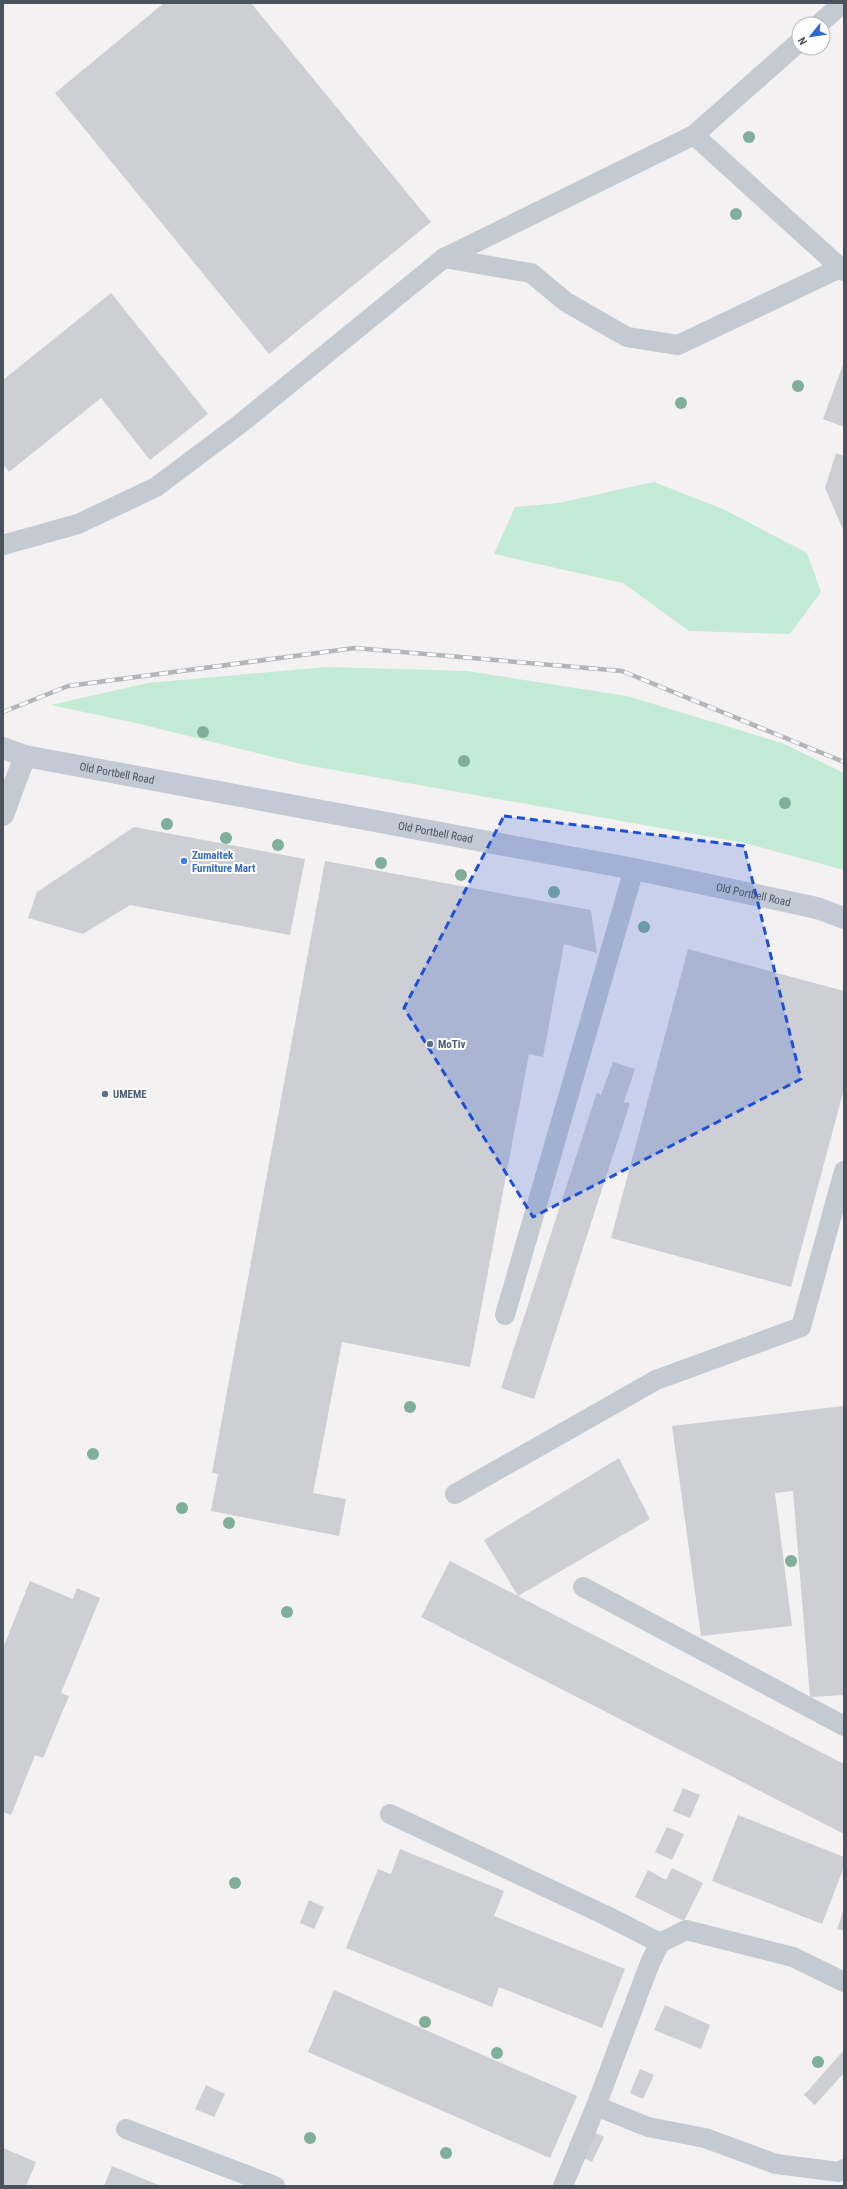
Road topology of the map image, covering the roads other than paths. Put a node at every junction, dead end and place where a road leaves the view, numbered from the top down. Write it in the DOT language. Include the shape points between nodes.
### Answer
graph roads {
  1 [pos="843,3"];
  2 [pos="828,16"];
  3 [pos="791,49"];
  4 [pos="694,135"];
  5 [pos="444,258"];
  6 [pos="842,269"];
  7 [pos="3,545"];
  8 [pos="3,748"];
  9 [pos="24,756"];
  10 [pos="3,815"];
  11 [pos="634,868"];
  12 [pos="844,918"];
  13 [pos="844,1171"];
  14 [pos="505,1315"];
  15 [pos="455,1494"];
  16 [pos="583,1588"];
  17 [pos="844,1726"];
  18 [pos="390,1814"];
  19 [pos="660,1943"];
  20 [pos="844,1982"];
  21 [pos="596,2106"];
  22 [pos="126,2129"];
  23 [pos="844,2169"];
  24 [pos="275,2186"];
  25 [pos="563,2186"];
  1 -- 2 [label="lane"];
  3 -- 4 [label="lane"];
  4 -- 5 [label="lane"];
  4 -- 6 [label="lane"];
  5 -- 6 [label="lane" via="531,273 584,314 627,337 678,345"];
  5 -- 7 [label="lane" via="240,424 156,487 78,524"];
  8 -- 9 [label="main road, Old Portbell Road"];
  9 -- 10 [label="street"];
  9 -- 11 [label="main road, Old Portbell Road"];
  11 -- 12 [label="main road, Old Portbell Road" via="817,908"];
  11 -- 14 [label="lane"];
  13 -- 15 [label="lane" via="801,1327 656,1380"];
  16 -- 17 [label="lane"];
  18 -- 19 [label="lane"];
  19 -- 20 [label="lane" via="686,1930 704,1933 792,1957"];
  19 -- 21 [label="lane"];
  21 -- 23 [label="lane" via="648,2127 705,2138 776,2164 839,2172"];
  21 -- 25 [label="lane"];
  22 -- 24 [label="lane"];
}
